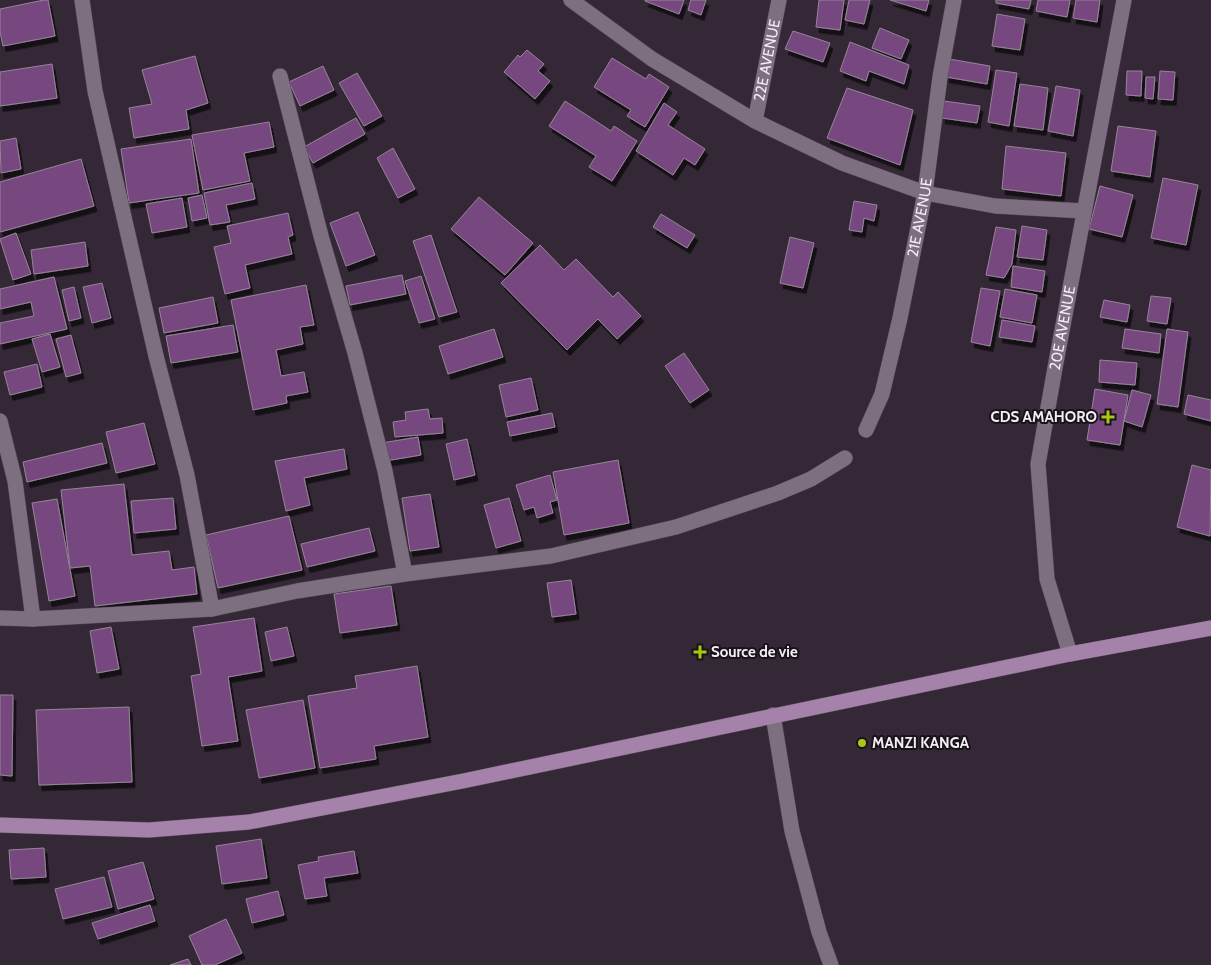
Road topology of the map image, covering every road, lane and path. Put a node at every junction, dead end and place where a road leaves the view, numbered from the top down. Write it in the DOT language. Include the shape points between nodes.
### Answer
graph roads {
  1 [pos="82,0"];
  2 [pos="571,0"];
  3 [pos="779,0"];
  4 [pos="954,0"];
  5 [pos="1124,0"];
  6 [pos="280,76"];
  7 [pos="755,121"];
  8 [pos="925,192"];
  9 [pos="1084,212"];
  10 [pos="0,420"];
  11 [pos="866,430"];
  12 [pos="846,458"];
  13 [pos="405,574"];
  14 [pos="212,609"];
  15 [pos="0,618"];
  16 [pos="33,619"];
  17 [pos="1211,628"];
  18 [pos="1070,654"];
  19 [pos="773,715"];
  20 [pos="0,825"];
  21 [pos="831,965"];
  1 -- 14 [label="street" via="95,92 187,475"];
  2 -- 7 [label="street" via="652,59"];
  3 -- 7 [label="street, 22E AVENUE"];
  4 -- 8 [label="street, 21E AVENUE"];
  5 -- 9 [label="street, 20E AVENUE"];
  6 -- 13 [label="street" via="376,435"];
  7 -- 8 [label="street" via="842,163"];
  8 -- 9 [label="street" via="995,206"];
  8 -- 11 [label="street, 21E AVENUE" via="882,394"];
  9 -- 18 [label="street, 20E AVENUE" via="1038,464 1047,579"];
  10 -- 16 [label="street" via="15,481"];
  12 -- 13 [label="street" via="811,479 778,493 676,527 551,556"];
  13 -- 14 [label="street" via="297,591"];
  14 -- 16 [label="street"];
  15 -- 16 [label="street"];
  17 -- 18 [label="main road"];
  18 -- 19 [label="main road"];
  19 -- 20 [label="main road" via="463,781 249,822 149,830"];
  19 -- 21 [label="street" via="792,831"];
}
